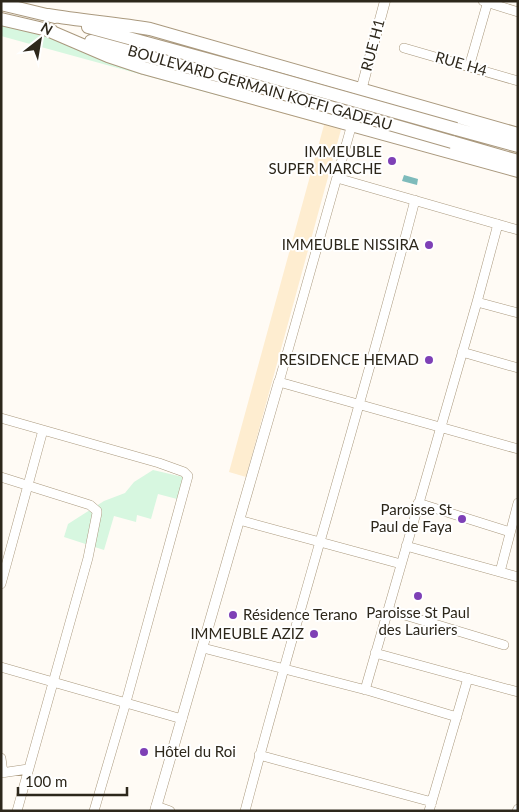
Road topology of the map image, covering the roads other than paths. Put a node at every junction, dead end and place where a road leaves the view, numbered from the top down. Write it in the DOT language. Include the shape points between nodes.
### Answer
graph roads {
  1 [pos="385,1"];
  2 [pos="486,2"];
  3 [pos="1,4"];
  4 [pos="518,12"];
  5 [pos="48,16"];
  6 [pos="1,19"];
  7 [pos="45,29"];
  8 [pos="404,48"];
  9 [pos="469,67"];
  10 [pos="255,79"];
  11 [pos="518,81"];
  12 [pos="361,89"];
  13 [pos="352,124"];
  14 [pos="518,134"];
  15 [pos="518,146"];
  16 [pos="518,161"];
  17 [pos="518,171"];
  18 [pos="337,178"];
  19 [pos="414,200"];
  20 [pos="498,224"];
  21 [pos="518,230"];
  22 [pos="477,302"];
  23 [pos="518,314"];
  24 [pos="462,352"];
  25 [pos="518,368"];
  26 [pos="279,382"];
  27 [pos="359,404"];
  28 [pos="1,418"];
  29 [pos="440,428"];
  30 [pos="44,430"];
  31 [pos="518,449"];
  32 [pos="1,477"];
  33 [pos="28,484"];
  34 [pos="418,502"];
  35 [pos="518,503"];
  36 [pos="239,520"];
  37 [pos="510,532"];
  38 [pos="320,542"];
  39 [pos="406,546"];
  40 [pos="401,564"];
  41 [pos="3,572"];
  42 [pos="500,572"];
  43 [pos="518,576"];
  44 [pos="1,584"];
  45 [pos="388,610"];
  46 [pos="504,645"];
  47 [pos="203,648"];
  48 [pos="375,653"];
  49 [pos="1,666"];
  50 [pos="283,669"];
  51 [pos="468,678"];
  52 [pos="53,681"];
  53 [pos="365,690"];
  54 [pos="518,692"];
  55 [pos="126,702"];
  56 [pos="457,717"];
  57 [pos="182,719"];
  58 [pos="259,755"];
  59 [pos="1,758"];
  60 [pos="28,769"];
  61 [pos="2,773"];
  62 [pos="431,806"];
  63 [pos="156,808"];
  64 [pos="17,811"];
  65 [pos="94,811"];
  66 [pos="170,811"];
  67 [pos="245,811"];
  1 -- 12 [label="street, RUE H1"];
  2 -- 4 [label="street"];
  2 -- 9 [label="street"];
  3 -- 5 [label="main road, BOULEVARD GERMAIN KOFFI GADEAU"];
  5 -- 10 [label="main road, BOULEVARD GERMAIN KOFFI GADEAU"];
  5 -- 12 [label="main road" via="150,30"];
  6 -- 7 [label="main road, BOULEVARD GERMAIN KOFFI GADEAU"];
  7 -- 10 [label="main road, BOULEVARD GERMAIN KOFFI GADEAU"];
  7 -- 13 [label="main road" via="144,68"];
  8 -- 9 [label="street, RUE H4"];
  9 -- 11 [label="street, RUE H4"];
  10 -- 15 [label="main road, BOULEVARD GERMAIN KOFFI GADEAU, bridge"];
  10 -- 16 [label="main road, BOULEVARD GERMAIN KOFFI GADEAU, bridge"];
  12 -- 13 [label="street, RUE H1"];
  12 -- 14 [label="main road"];
  13 -- 17 [label="main road"];
  13 -- 18 [label="street"];
  18 -- 19 [label="street"];
  18 -- 26 [label="street"];
  19 -- 20 [label="street"];
  19 -- 27 [label="street"];
  20 -- 21 [label="street"];
  20 -- 22 [label="street"];
  22 -- 23 [label="street"];
  22 -- 24 [label="street"];
  24 -- 25 [label="street"];
  24 -- 29 [label="street"];
  26 -- 27 [label="street"];
  26 -- 36 [label="street"];
  27 -- 29 [label="street"];
  27 -- 38 [label="street"];
  28 -- 30 [label="street"];
  29 -- 31 [label="street"];
  29 -- 34 [label="street"];
  30 -- 33 [label="street"];
  30 -- 55 [label="street" via="159,463 188,476"];
  32 -- 33 [label="street"];
  33 -- 41 [label="street"];
  33 -- 52 [label="street" via="90,505 97,511 88,558"];
  34 -- 37 [label="street"];
  34 -- 39 [label="street"];
  35 -- 37 [label="street"];
  36 -- 38 [label="street"];
  36 -- 47 [label="street"];
  37 -- 42 [label="street"];
  38 -- 40 [label="street"];
  38 -- 50 [label="street"];
  39 -- 40 [label="street"];
  39 -- 42 [label="street"];
  40 -- 45 [label="street"];
  41 -- 44 [label="street"];
  42 -- 43 [label="street"];
  45 -- 46 [label="street"];
  45 -- 48 [label="street"];
  47 -- 50 [label="street"];
  47 -- 57 [label="street"];
  48 -- 51 [label="street"];
  48 -- 53 [label="street"];
  49 -- 52 [label="street"];
  50 -- 53 [label="street"];
  50 -- 58 [label="street"];
  51 -- 54 [label="street"];
  51 -- 56 [label="street"];
  52 -- 55 [label="street"];
  52 -- 60 [label="street"];
  53 -- 56 [label="street"];
  55 -- 57 [label="street"];
  55 -- 65 [label="street"];
  56 -- 62 [label="street"];
  57 -- 63 [label="street"];
  58 -- 62 [label="street"];
  58 -- 67 [label="street"];
  59 -- 61 [label="street"];
  60 -- 61 [label="street"];
  60 -- 64 [label="street"];
  63 -- 66 [label="street"];
}
